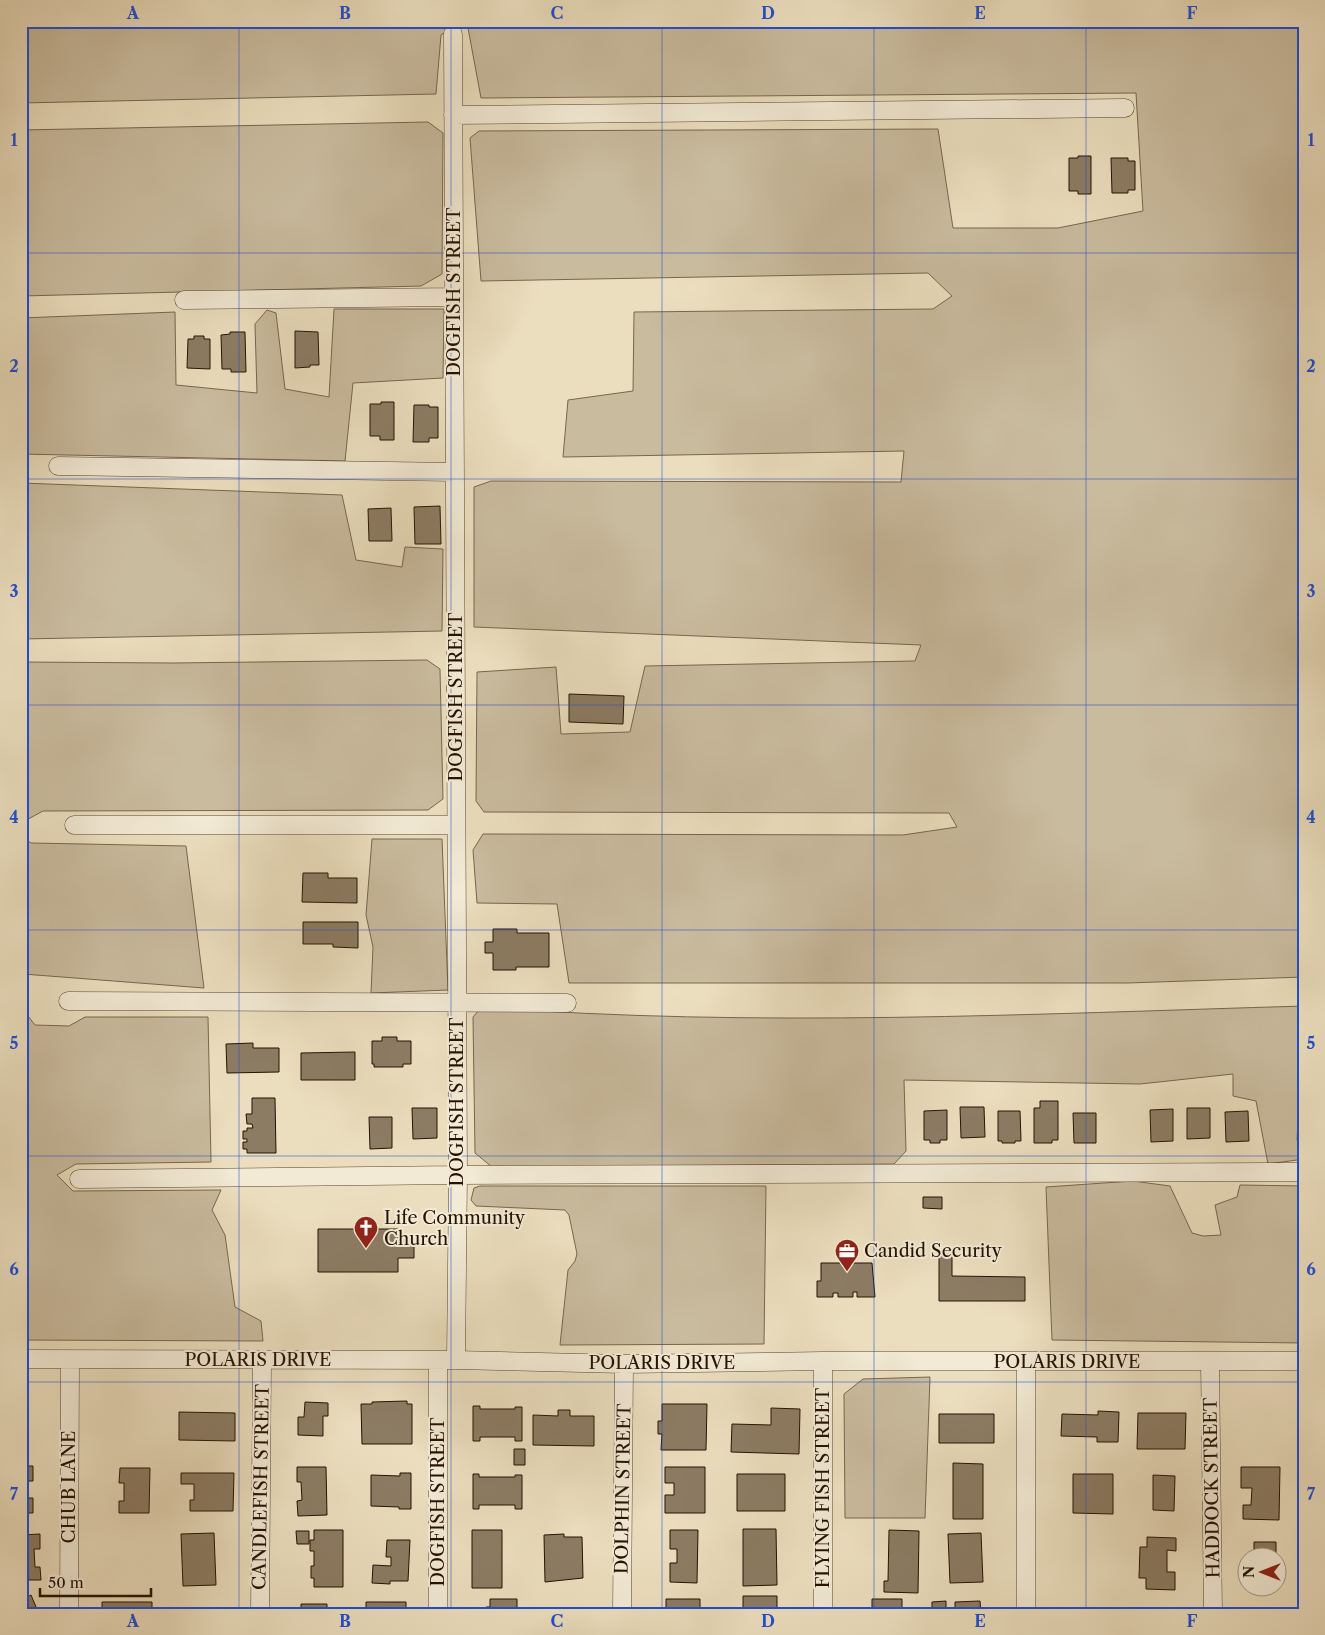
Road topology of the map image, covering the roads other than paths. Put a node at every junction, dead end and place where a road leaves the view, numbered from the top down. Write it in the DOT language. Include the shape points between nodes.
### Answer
graph roads {
  1 [pos="453,34"];
  2 [pos="1124,108"];
  3 [pos="454,115"];
  4 [pos="454,297"];
  5 [pos="184,300"];
  6 [pos="58,466"];
  7 [pos="455,472"];
  8 [pos="74,825"];
  9 [pos="456,825"];
  10 [pos="68,1001"];
  11 [pos="457,1002"];
  12 [pos="566,1003"];
  13 [pos="1304,1172"];
  14 [pos="458,1175"];
  15 [pos="79,1179"];
  16 [pos="21,1360"];
  17 [pos="70,1360"];
  18 [pos="262,1360"];
  19 [pos="447,1360"];
  20 [pos="823,1361"];
  21 [pos="1210,1361"];
  22 [pos="1304,1361"];
  23 [pos="1026,1362"];
  24 [pos="624,1364"];
  25 [pos="68,1614"];
  26 [pos="260,1614"];
  27 [pos="438,1614"];
  28 [pos="622,1614"];
  29 [pos="823,1614"];
  30 [pos="1026,1614"];
  31 [pos="1213,1614"];
  1 -- 3 [label="street, DOGFISH STREET"];
  2 -- 3 [label="street"];
  3 -- 4 [label="street, DOGFISH STREET"];
  4 -- 5 [label="street"];
  4 -- 7 [label="street, DOGFISH STREET"];
  6 -- 7 [label="street"];
  7 -- 9 [label="street, DOGFISH STREET"];
  8 -- 9 [label="street"];
  9 -- 11 [label="street, DOGFISH STREET"];
  10 -- 11 [label="street"];
  11 -- 12 [label="street"];
  11 -- 14 [label="street, DOGFISH STREET"];
  13 -- 14 [label="street"];
  14 -- 15 [label="street"];
  14 -- 19 [label="street, DOGFISH STREET"];
  16 -- 17 [label="street, POLARIS DRIVE"];
  17 -- 18 [label="street, POLARIS DRIVE"];
  17 -- 25 [label="street, CHUB LANE"];
  18 -- 19 [label="street, POLARIS DRIVE"];
  18 -- 26 [label="street, CANDLEFISH STREET"];
  19 -- 24 [label="street, POLARIS DRIVE"];
  19 -- 27 [label="street, DOGFISH STREET"];
  20 -- 23 [label="street, POLARIS DRIVE"];
  20 -- 24 [label="street, POLARIS DRIVE"];
  20 -- 29 [label="street, FLYING FISH STREET"];
  21 -- 22 [label="street, POLARIS DRIVE"];
  21 -- 23 [label="street, POLARIS DRIVE"];
  21 -- 31 [label="street, HADDOCK STREET"];
  23 -- 30 [label="street"];
  24 -- 28 [label="street, DOLPHIN STREET"];
}
